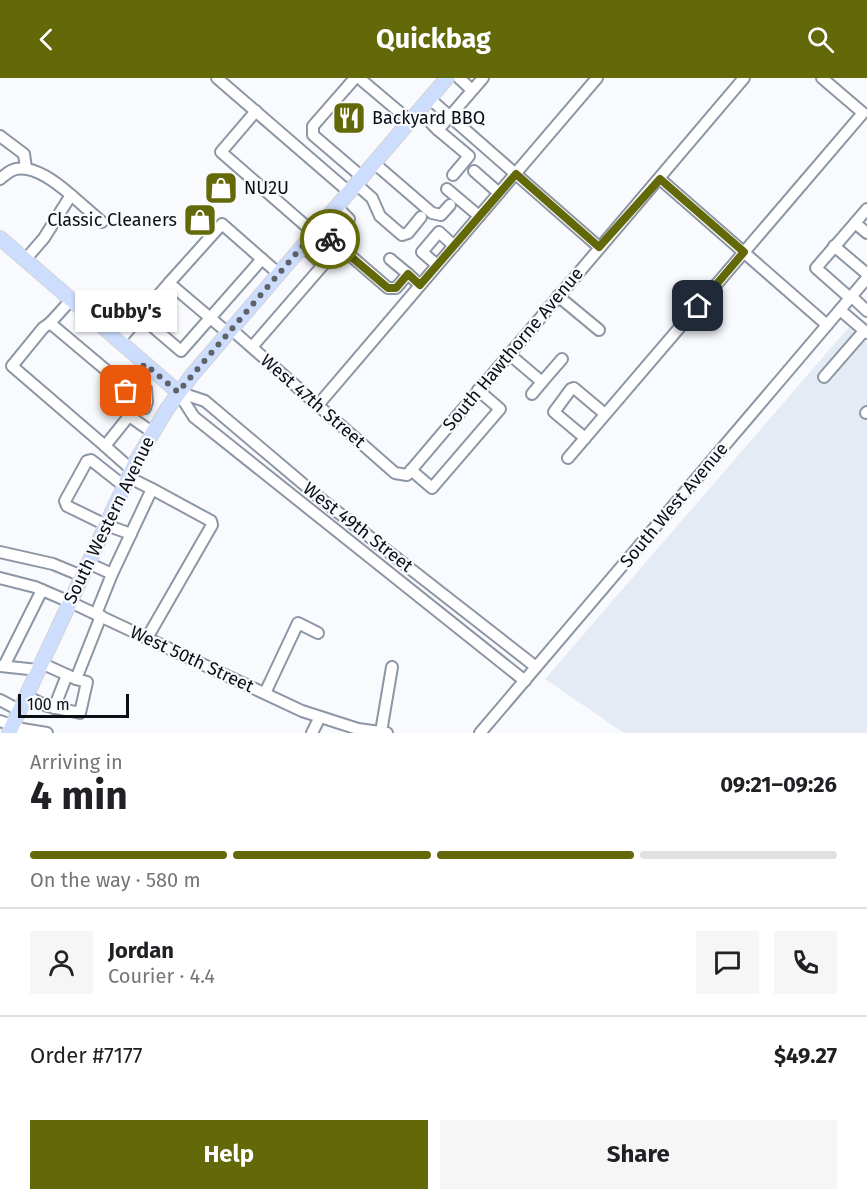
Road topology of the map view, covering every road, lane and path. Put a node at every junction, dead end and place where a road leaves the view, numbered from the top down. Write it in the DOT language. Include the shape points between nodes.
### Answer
graph roads {
  1 [pos="217,78"];
  2 [pos="357,78"];
  3 [pos="447,78"];
  4 [pos="459,78"];
  5 [pos="483,78"];
  6 [pos="597,78"];
  7 [pos="822,78"];
  8 [pos="743,79"];
  9 [pos="472,90"];
  10 [pos="430,99"];
  11 [pos="256,111"];
  12 [pos="450,116"];
  13 [pos="410,121"];
  14 [pos="0,136"];
  15 [pos="480,143"];
  16 [pos="469,156"];
  17 [pos="374,163"];
  18 [pos="26,168"];
  19 [pos="474,171"];
  20 [pos="516,174"];
  21 [pos="453,175"];
  22 [pos="0,178"];
  23 [pos="660,179"];
  24 [pos="356,184"];
  25 [pos="447,189"];
  26 [pos="499,193"];
  27 [pos="71,195"];
  28 [pos="450,205"];
  29 [pos="337,207"];
  30 [pos="867,209"];
  31 [pos="479,216"];
  32 [pos="421,217"];
  33 [pos="102,222"];
  34 [pos="855,223"];
  35 [pos="316,231"];
  36 [pos="867,233"];
  37 [pos="0,238"];
  38 [pos="331,239"];
  39 [pos="303,246"];
  40 [pos="454,246"];
  41 [pos="834,246"];
  42 [pos="599,247"];
  43 [pos="332,252"];
  44 [pos="744,252"];
  45 [pos="262,259"];
  46 [pos="390,259"];
  47 [pos="25,260"];
  48 [pos="323,265"];
  49 [pos="437,265"];
  50 [pos="279,274"];
  51 [pos="408,274"];
  52 [pos="867,276"];
  53 [pos="169,283"];
  54 [pos="420,285"];
  55 [pos="558,296"];
  56 [pos="851,297"];
  57 [pos="71,300"];
  58 [pos="840,310"];
  59 [pos="867,311"];
  60 [pos="141,316"];
  61 [pos="209,318"];
  62 [pos="50,323"];
  63 [pos="827,325"];
  64 [pos="599,330"];
  65 [pos="230,331"];
  66 [pos="866,332"];
  67 [pos="119,341"];
  68 [pos="252,347"];
  69 [pos="509,354"];
  70 [pos="562,359"];
  71 [pos="145,364"];
  72 [pos="824,377"];
  73 [pos="542,382"];
  74 [pos="132,390"];
  75 [pos="478,390"];
  76 [pos="178,392"];
  77 [pos="532,394"];
  78 [pos="318,405"];
  79 [pos="134,410"];
  80 [pos="605,414"];
  81 [pos="152,432"];
  82 [pos="585,438"];
  83 [pos="105,446"];
  84 [pos="568,458"];
  85 [pos="411,470"];
  86 [pos="128,478"];
  87 [pos="152,489"];
  88 [pos="106,525"];
  89 [pos="131,534"];
  90 [pos="0,552"];
  91 [pos="88,563"];
  92 [pos="112,574"];
  93 [pos="82,576"];
  94 [pos="0,578"];
  95 [pos="42,590"];
  96 [pos="70,602"];
  97 [pos="98,615"];
  98 [pos="318,633"];
  99 [pos="147,638"];
  100 [pos="2,666"];
  101 [pos="39,667"];
  102 [pos="392,667"];
  103 [pos="536,667"];
  104 [pos="72,677"];
  105 [pos="525,681"];
  106 [pos="266,693"];
  107 [pos="26,696"];
  108 [pos="0,700"];
  109 [pos="54,708"];
  110 [pos="19,710"];
  111 [pos="320,717"];
  112 [pos="7,726"];
  113 [pos="46,733"];
  114 [pos="312,733"];
  115 [pos="384,733"];
  116 [pos="480,733"];
  1 -- 11 [label="street"];
  2 -- 13 [label="street"];
  2 -- 24 [label="street" via="312,130"];
  3 -- 10 [label="main road, South Western Avenue"];
  4 -- 9 [label="street"];
  5 -- 9 [label="street"];
  6 -- 20 [label="street"];
  7 -- 44 [label="street" via="863,114"];
  8 -- 23 [label="street, South Hawthorne Avenue"];
  9 -- 12 [label="street"];
  10 -- 12 [label="street"];
  10 -- 13 [label="main road, South Western Avenue"];
  11 -- 24 [label="street"];
  11 -- 35 [label="street" via="221,152"];
  12 -- 15 [label="street"];
  12 -- 16 [label="street" via="435,127"];
  13 -- 17 [label="main road, South Western Avenue"];
  14 -- 18 [label="street" via="24,154"];
  15 -- 16 [label="street"];
  15 -- 20 [label="street"];
  16 -- 21 [label="street"];
  17 -- 24 [label="main road, South Western Avenue"];
  17 -- 28 [label="street" via="432,213 441,215"];
  18 -- 22 [label="street" via="12,170"];
  18 -- 27 [label="street"];
  19 -- 26 [label="street"];
  20 -- 26 [label="street"];
  20 -- 42 [label="street"];
  23 -- 42 [label="street, South Hawthorne Avenue"];
  23 -- 44 [label="street"];
  24 -- 29 [label="main road, South Western Avenue"];
  24 -- 32 [label="street" via="372,198 380,216 402,235"];
  25 -- 31 [label="street"];
  26 -- 31 [label="street"];
  27 -- 33 [label="street"];
  27 -- 47 [label="street"];
  29 -- 35 [label="main road, South Western Avenue"];
  29 -- 38 [label="street" via="350,219"];
  30 -- 34 [label="street"];
  31 -- 40 [label="street"];
  34 -- 36 [label="street"];
  34 -- 41 [label="street"];
  35 -- 38 [label="street"];
  35 -- 39 [label="main road, South Western Avenue"];
  37 -- 47 [label="main road, West 49th Street"];
  38 -- 51 [label="street" via="388,288 396,288"];
  39 -- 48 [label="street"];
  39 -- 50 [label="main road, South Western Avenue"];
  40 -- 49 [label="street"];
  40 -- 49 [label="street" via="439,232 422,252"];
  41 -- 52 [label="street"];
  41 -- 56 [label="street" via="816,268"];
  42 -- 55 [label="street, South Hawthorne Avenue"];
  43 -- 48 [label="street"];
  44 -- 63 [label="street"];
  44 -- 80 [label="street"];
  45 -- 50 [label="street"];
  45 -- 53 [label="street" via="222,224"];
  45 -- 61 [label="street"];
  46 -- 51 [label="street"];
  47 -- 57 [label="main road, West 49th Street"];
  48 -- 68 [label="street"];
  49 -- 54 [label="street"];
  50 -- 65 [label="main road, South Western Avenue"];
  51 -- 54 [label="street"];
  52 -- 56 [label="street, South West Avenue"];
  53 -- 60 [label="street"];
  53 -- 61 [label="street, West 47th Street"];
  54 -- 78 [label="street"];
  55 -- 64 [label="street"];
  55 -- 69 [label="street, South Hawthorne Avenue"];
  56 -- 58 [label="street, South West Avenue"];
  56 -- 59 [label="street"];
  57 -- 62 [label="street"];
  57 -- 67 [label="main road, West 49th Street"];
  58 -- 63 [label="street, South West Avenue"];
  58 -- 66 [label="street"];
  60 -- 61 [label="street" via="181,351"];
  60 -- 67 [label="street"];
  61 -- 65 [label="street, West 47th Street"];
  62 -- 74 [label="street"];
  62 -- 83 [label="street" via="12,366"];
  63 -- 103 [label="street, South West Avenue"];
  65 -- 68 [label="street, West 47th Street"];
  65 -- 76 [label="main road, South Western Avenue"];
  66 -- 72 [label="street"];
  67 -- 71 [label="main road, West 49th Street"];
  68 -- 78 [label="street, West 47th Street"];
  69 -- 73 [label="street"];
  69 -- 75 [label="street, South Hawthorne Avenue"];
  70 -- 73 [label="street"];
  71 -- 74 [label="street"];
  71 -- 76 [label="main road, West 49th Street"];
  73 -- 77 [label="street"];
  74 -- 79 [label="street"];
  74 -- 79 [label="street" via="146,390 145,408"];
  75 -- 85 [label="street, South Hawthorne Avenue"];
  75 -- 85 [label="street" via="500,410 432,488"];
  76 -- 81 [label="main road, South Western Avenue"];
  76 -- 103 [label="street, West 49th Street" via="205,401 321,499"];
  76 -- 105 [label="street, West 49th Street" via="194,417"];
  78 -- 85 [label="street, West 47th Street" via="395,473 407,475"];
  79 -- 81 [label="street"];
  79 -- 83 [label="street"];
  80 -- 82 [label="street"];
  80 -- 82 [label="street" via="571,389 554,412"];
  81 -- 86 [label="main road, South Western Avenue"];
  82 -- 84 [label="street"];
  83 -- 86 [label="street"];
  86 -- 87 [label="street"];
  86 -- 88 [label="main road, South Western Avenue"];
  86 -- 88 [label="street" via="87,461 65,501 66,506"];
  87 -- 89 [label="street"];
  87 -- 99 [label="street" via="212,525"];
  88 -- 89 [label="street"];
  88 -- 91 [label="main road, South Western Avenue"];
  89 -- 92 [label="street"];
  90 -- 93 [label="street" via="53,564"];
  91 -- 92 [label="street"];
  91 -- 93 [label="main road, South Western Avenue"];
  92 -- 97 [label="street"];
  93 -- 96 [label="main road, South Western Avenue"];
  94 -- 95 [label="street, West 50th Street"];
  95 -- 96 [label="street, West 50th Street"];
  95 -- 100 [label="street"];
  96 -- 97 [label="street, West 50th Street"];
  96 -- 101 [label="main road, South Western Avenue"];
  97 -- 99 [label="street, West 50th Street"];
  97 -- 104 [label="street"];
  98 -- 106 [label="street" via="298,623"];
  99 -- 106 [label="street, West 50th Street"];
  100 -- 101 [label="street"];
  101 -- 104 [label="street"];
  101 -- 107 [label="main road, South Western Avenue"];
  102 -- 115 [label="street"];
  103 -- 105 [label="street, South West Avenue"];
  104 -- 109 [label="street"];
  104 -- 109 [label="street" via="87,682 80,713"];
  105 -- 116 [label="street, South West Avenue"];
  106 -- 111 [label="street, West 50th Street"];
  107 -- 109 [label="street"];
  107 -- 110 [label="main road, South Western Avenue"];
  108 -- 110 [label="street"];
  110 -- 112 [label="main road, South Western Avenue"];
  111 -- 114 [label="street"];
  111 -- 115 [label="street, West 50th Street"];
  112 -- 113 [label="street"];
}
